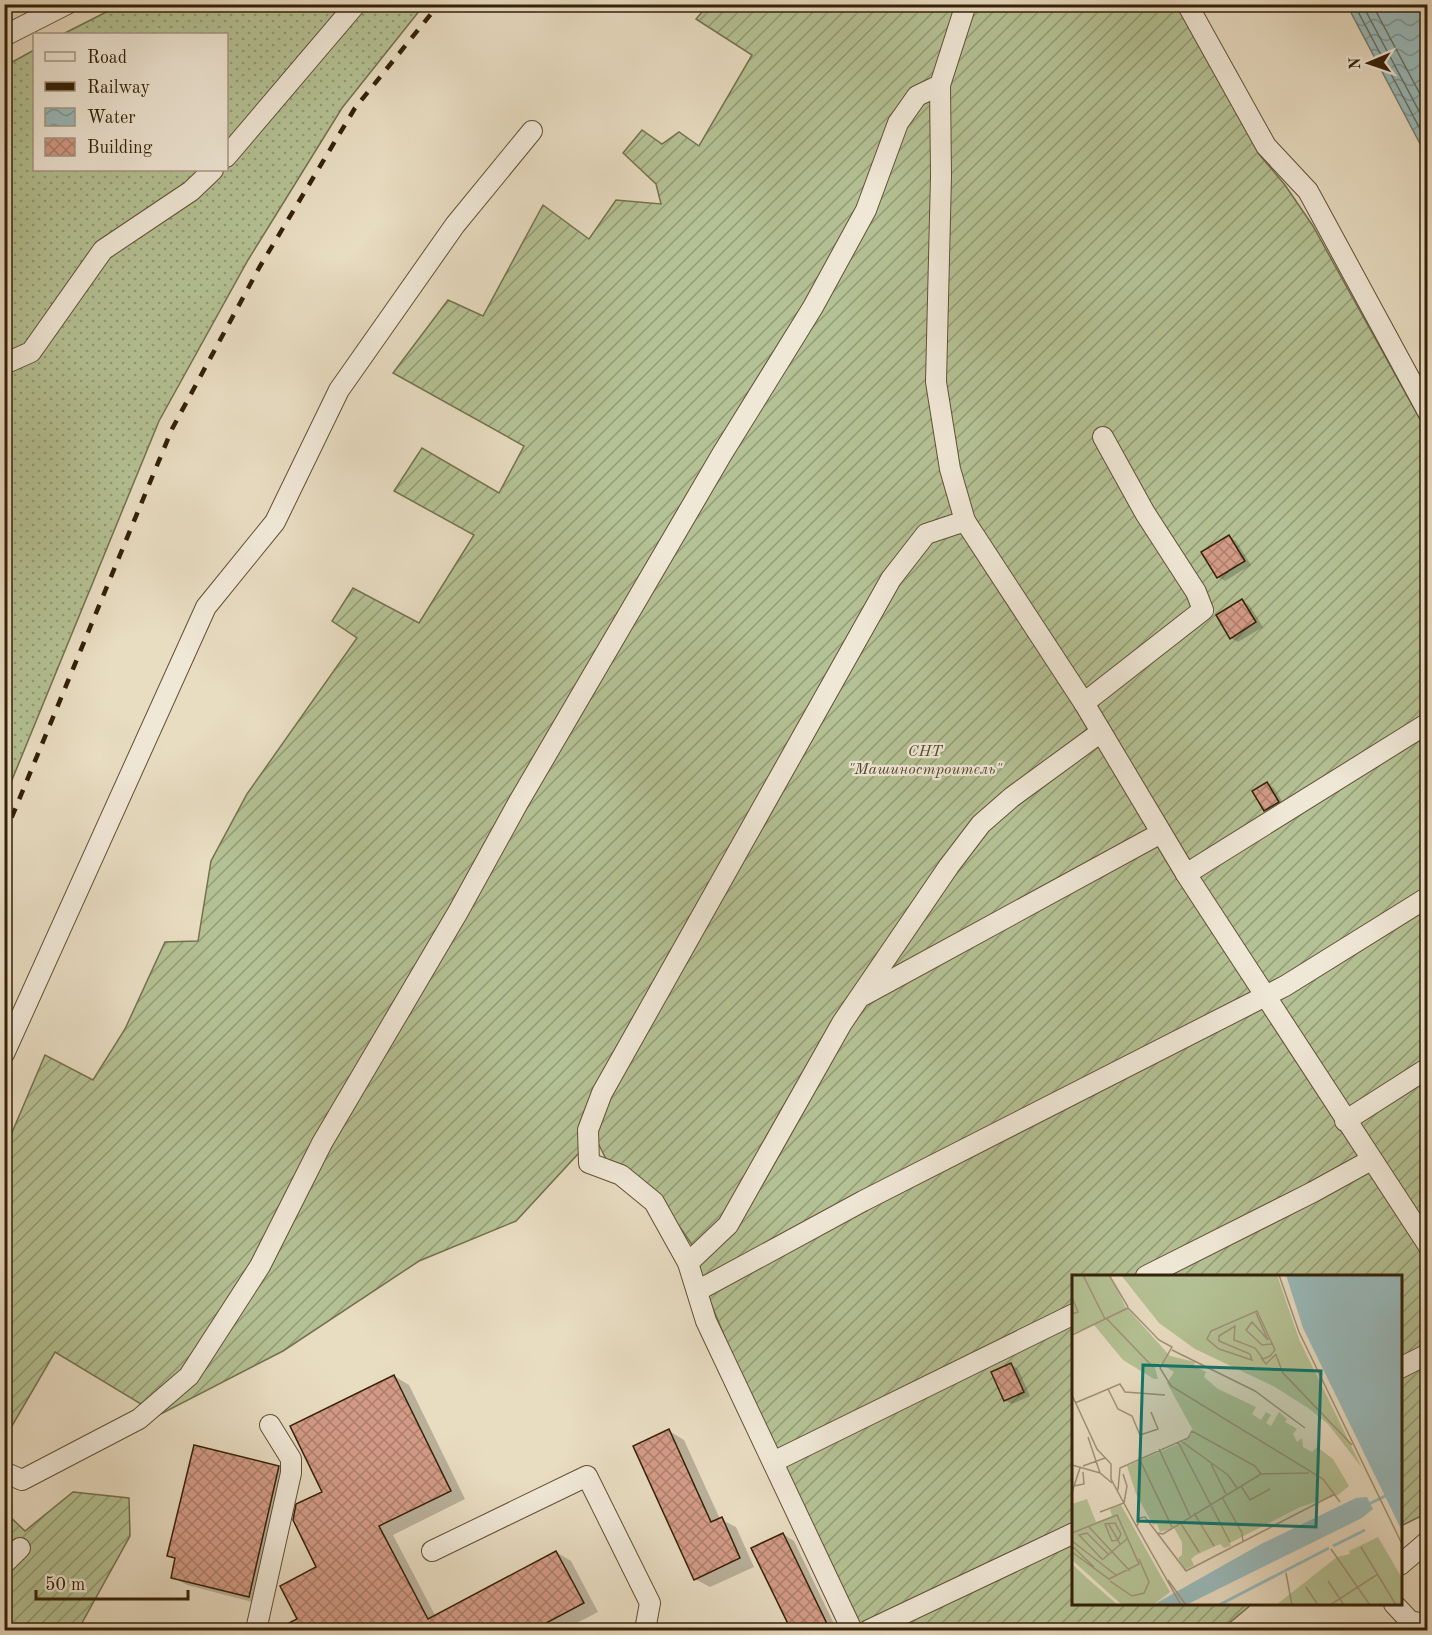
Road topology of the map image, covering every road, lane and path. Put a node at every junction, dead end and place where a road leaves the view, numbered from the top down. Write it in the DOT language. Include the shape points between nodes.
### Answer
graph roads {
  1 [pos="67,4"];
  2 [pos="356,4"];
  3 [pos="966,4"];
  4 [pos="1187,4"];
  5 [pos="4,36"];
  6 [pos="940,85"];
  7 [pos="532,131"];
  8 [pos="228,156"];
  9 [pos="212,171"];
  10 [pos="4,364"];
  11 [pos="1428,412"];
  12 [pos="1103,437"];
  13 [pos="965,521"];
  14 [pos="1084,704"];
  15 [pos="1428,723"];
  16 [pos="1101,732"];
  17 [pos="1161,833"];
  18 [pos="1186,874"];
  19 [pos="1428,897"];
  20 [pos="1264,995"];
  21 [pos="859,998"];
  22 [pos="4,1054"];
  23 [pos="1428,1068"];
  24 [pos="1345,1121"];
  25 [pos="1371,1160"];
  26 [pos="1428,1245"];
  27 [pos="688,1263"];
  28 [pos="1148,1275"];
  29 [pos="697,1291"];
  30 [pos="1072,1315"];
  31 [pos="1428,1354"];
  32 [pos="1402,1367"];
  33 [pos="270,1425"];
  34 [pos="773,1462"];
  35 [pos="4,1472"];
  36 [pos="1072,1534"];
  37 [pos="1428,1540"];
  38 [pos="20,1548"];
  39 [pos="432,1551"];
  40 [pos="4,1564"];
  41 [pos="1402,1565"];
  42 [pos="1395,1605"];
  43 [pos="1428,1625"];
  44 [pos="256,1630"];
  45 [pos="645,1630"];
  46 [pos="852,1630"];
  47 [pos="869,1630"];
  1 -- 5 [label="lane"];
  2 -- 8 [label="lane"];
  3 -- 6 [label="lane"];
  4 -- 11 [label="lane" via="1266,146 1308,191"];
  6 -- 13 [label="lane" via="936,382 950,469"];
  6 -- 35 [label="lane" via="917,96 898,123 866,210 813,307 722,454 518,803 322,1143 260,1266 189,1376 139,1419 66,1459 22,1480"];
  7 -- 22 [label="lane" via="455,225 339,390 274,522 206,607"];
  9 -- 10 [label="lane" via="190,191 103,250 32,352"];
  12 -- 14 [label="lane" via="1203,610"];
  13 -- 14 [label="lane"];
  13 -- 27 [label="lane" via="926,534 891,579 602,1093 588,1130 589,1163 621,1175 654,1202"];
  14 -- 16 [label="lane"];
  15 -- 18 [label="lane"];
  16 -- 17 [label="lane"];
  16 -- 21 [label="lane" via="981,824"];
  17 -- 18 [label="lane"];
  17 -- 21 [label="lane"];
  18 -- 20 [label="lane"];
  19 -- 20 [label="lane" via="1285,986"];
  20 -- 24 [label="lane"];
  20 -- 29 [label="lane"];
  21 -- 27 [label="lane" via="728,1225"];
  23 -- 24 [label="lane"];
  24 -- 25 [label="lane"];
  25 -- 26 [label="lane"];
  25 -- 28 [label="lane"];
  27 -- 29 [label="lane"];
  29 -- 34 [label="lane" via="706,1321"];
  30 -- 34 [label="lane"];
  31 -- 32 [label="lane"];
  33 -- 44 [label="lane" via="291,1459 291,1473"];
  34 -- 46 [label="lane"];
  36 -- 47 [label="lane"];
  37 -- 41 [label="lane"];
  38 -- 40 [label="lane"];
  39 -- 45 [label="lane" via="587,1476 650,1603"];
  42 -- 43 [label="lane" via="1410,1621"];
}
